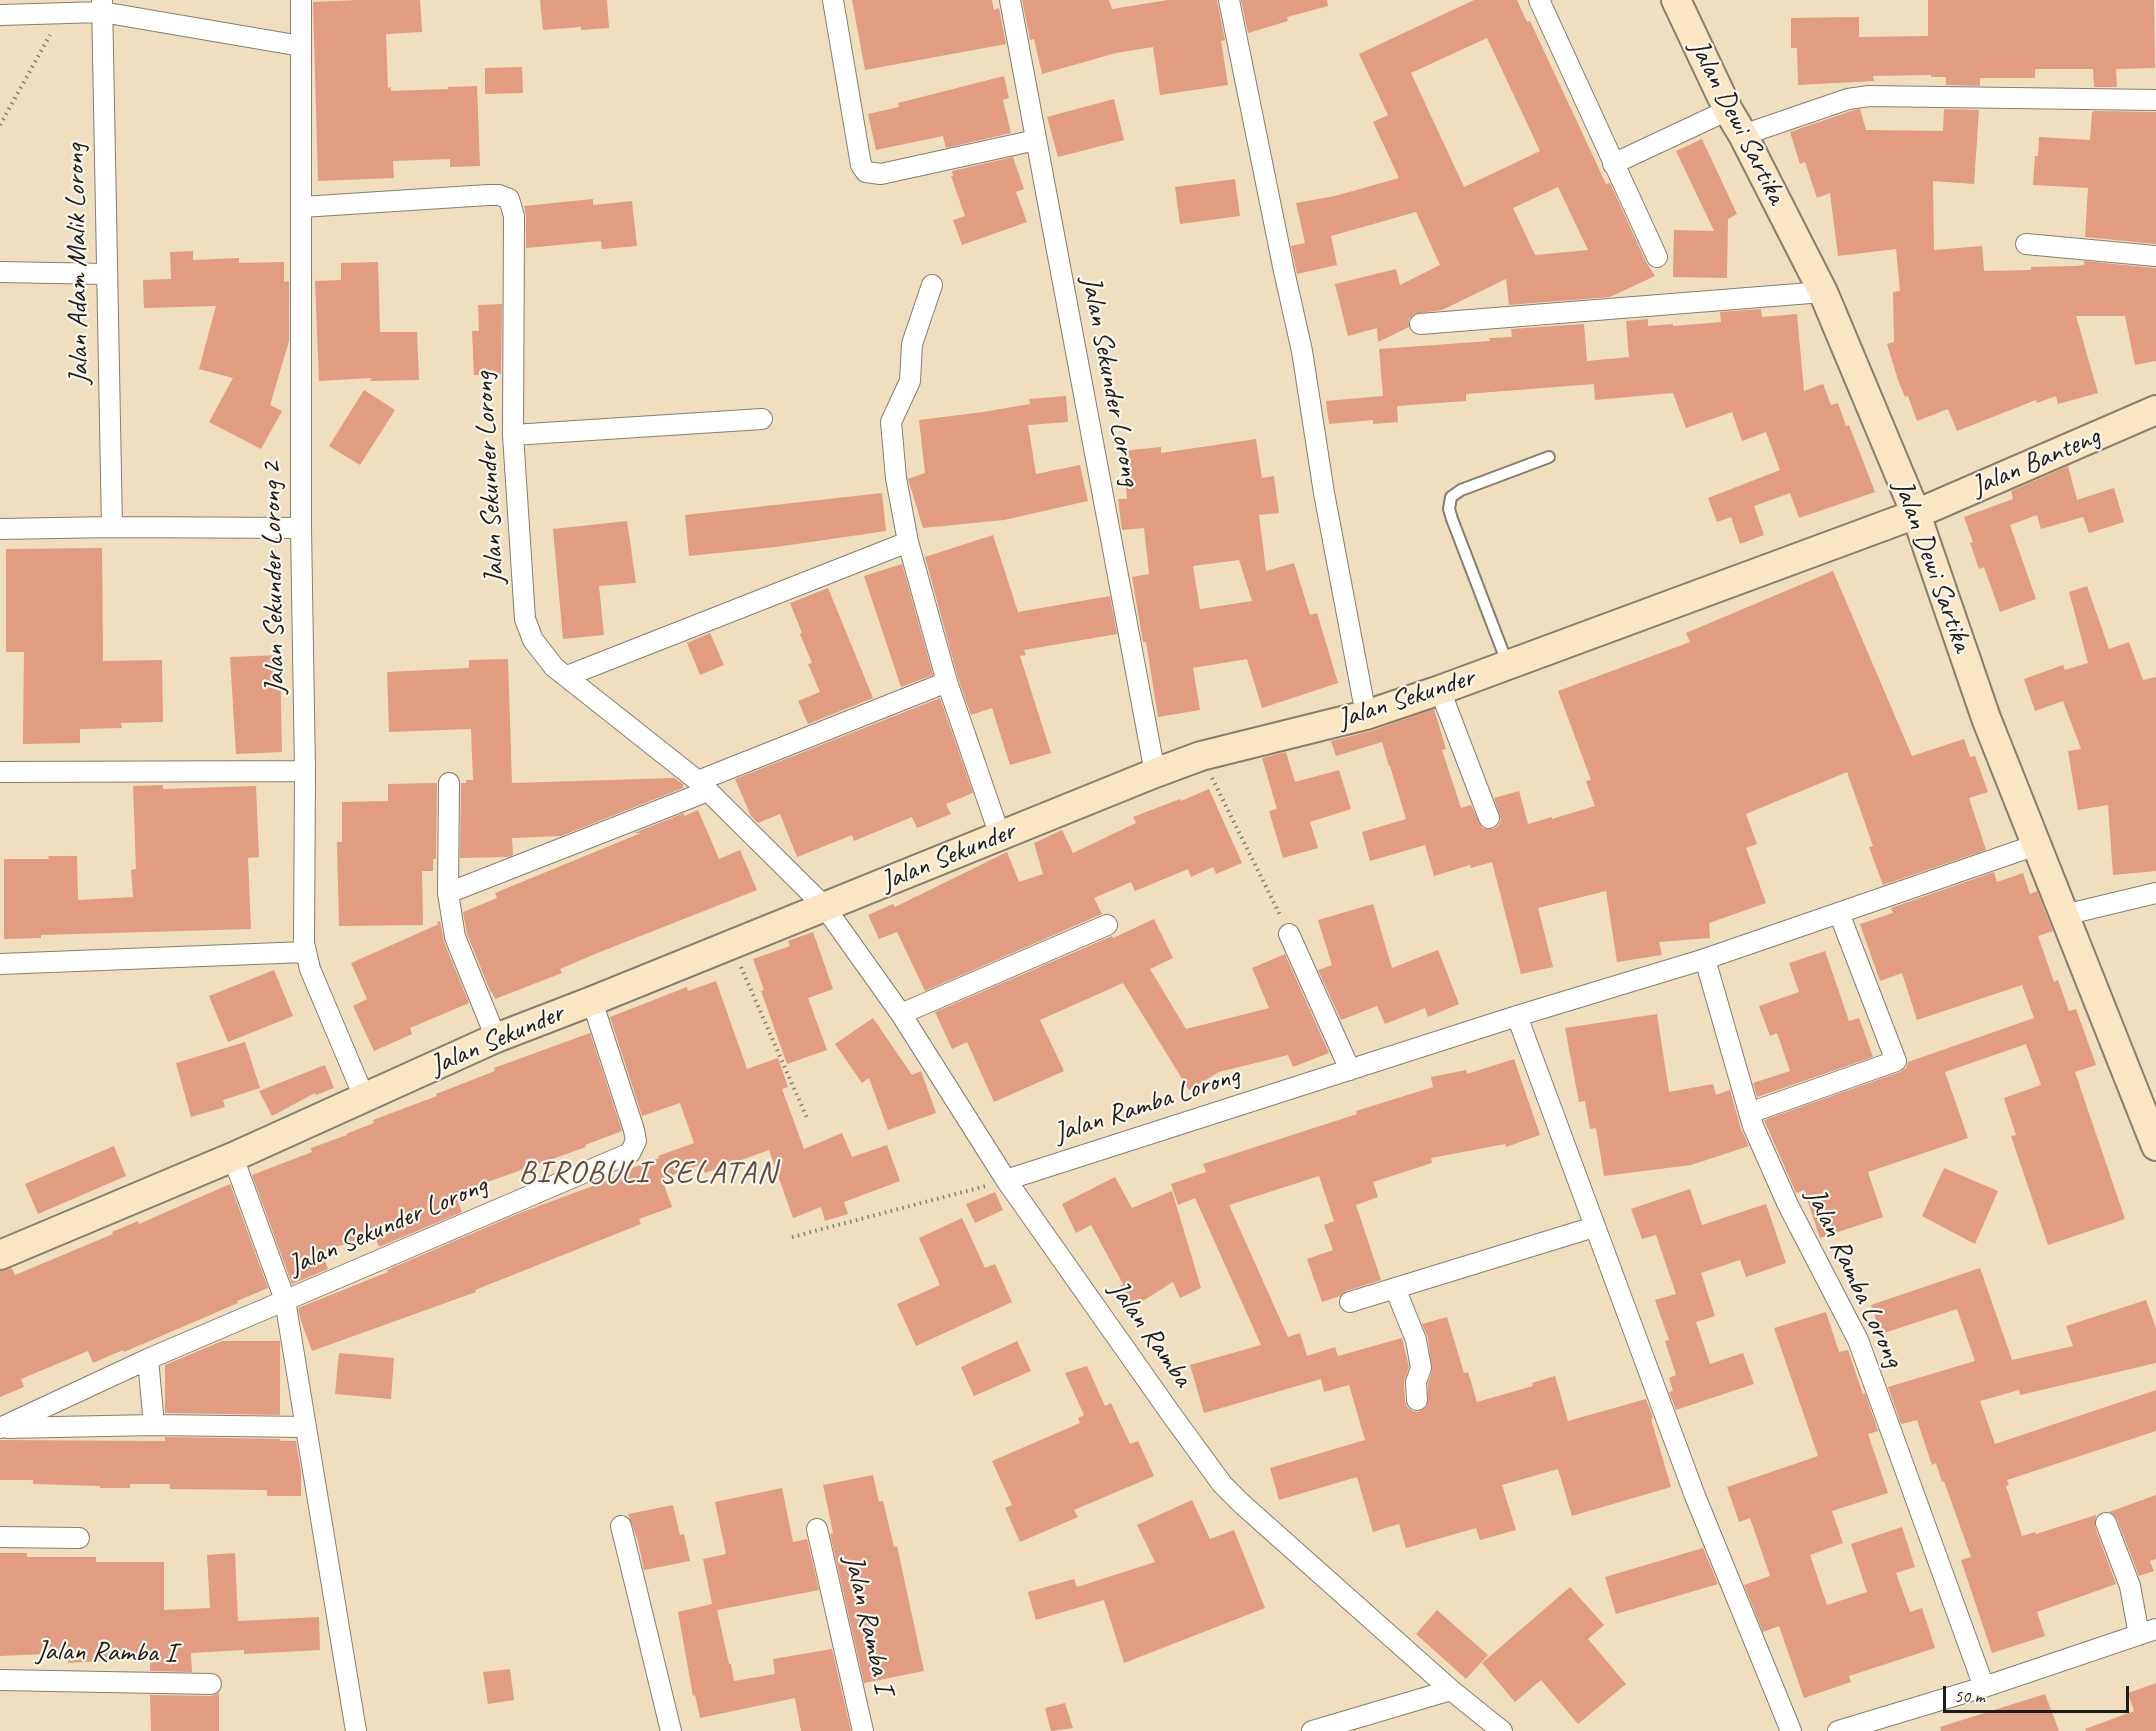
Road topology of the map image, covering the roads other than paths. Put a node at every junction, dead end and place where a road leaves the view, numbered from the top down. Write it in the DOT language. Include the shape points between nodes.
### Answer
graph roads {
  1 [pos="301,0"];
  2 [pos="833,0"];
  3 [pos="1010,0"];
  4 [pos="1229,0"];
  5 [pos="1539,0"];
  6 [pos="1677,0"];
  7 [pos="102,6"];
  8 [pos="10,10"];
  9 [pos="302,46"];
  10 [pos="2156,100"];
  11 [pos="1728,110"];
  12 [pos="1743,135"];
  13 [pos="1036,140"];
  14 [pos="1613,164"];
  15 [pos="302,207"];
  16 [pos="2026,244"];
  17 [pos="2156,256"];
  18 [pos="1657,257"];
  19 [pos="0,272"];
  20 [pos="107,273"];
  21 [pos="932,285"];
  22 [pos="1823,292"];
  23 [pos="1420,324"];
  24 [pos="2156,410"];
  25 [pos="762,419"];
  26 [pos="513,435"];
  27 [pos="1549,457"];
  28 [pos="1916,514"];
  29 [pos="112,527"];
  30 [pos="302,528"];
  31 [pos="0,529"];
  32 [pos="908,542"];
  33 [pos="1508,665"];
  34 [pos="567,676"];
  35 [pos="947,682"];
  36 [pos="1440,690"];
  37 [pos="1366,715"];
  38 [pos="305,771"];
  39 [pos="0,772"];
  40 [pos="1155,773"];
  41 [pos="449,783"];
  42 [pos="703,786"];
  43 [pos="1490,818"];
  44 [pos="1000,836"];
  45 [pos="2036,845"];
  46 [pos="448,893"];
  47 [pos="2156,893"];
  48 [pos="824,906"];
  49 [pos="1839,913"];
  50 [pos="2064,915"];
  51 [pos="1107,925"];
  52 [pos="1289,933"];
  53 [pos="305,952"];
  54 [pos="1705,958"];
  55 [pos="0,964"];
  56 [pos="592,1001"];
  57 [pos="901,1014"];
  58 [pos="1517,1016"];
  59 [pos="496,1038"];
  60 [pos="1350,1070"];
  61 [pos="364,1097"];
  62 [pos="1749,1113"];
  63 [pos="2156,1146"];
  64 [pos="233,1157"];
  65 [pos="1006,1180"];
  66 [pos="1594,1227"];
  67 [pos="0,1255"];
  68 [pos="1395,1288"];
  69 [pos="285,1300"];
  70 [pos="1350,1302"];
  71 [pos="148,1359"];
  72 [pos="1417,1400"];
  73 [pos="154,1425"];
  74 [pos="305,1427"];
  75 [pos="0,1428"];
  76 [pos="2106,1522"];
  77 [pos="621,1526"];
  78 [pos="817,1529"];
  79 [pos="0,1538"];
  80 [pos="80,1538"];
  81 [pos="2147,1632"];
  82 [pos="0,1680"];
  83 [pos="212,1684"];
  84 [pos="1984,1687"];
  85 [pos="1451,1690"];
  86 [pos="356,1731"];
  87 [pos="671,1731"];
  88 [pos="863,1731"];
  89 [pos="1312,1731"];
  90 [pos="1503,1731"];
  91 [pos="1791,1731"];
  92 [pos="1838,1731"];
  1 -- 9 [label="street, Jalan Sekunder Lorong 2"];
  2 -- 13 [label="street" via="861,165 866,172 881,174"];
  3 -- 13 [label="street, Jalan Sekunder Lorong"];
  4 -- 37 [label="street" via="1302,351"];
  5 -- 14 [label="street"];
  6 -- 11 [label="street, Jalan Dewi Sartika"];
  7 -- 8 [label="street" via="62,14"];
  7 -- 9 [label="street"];
  7 -- 20 [label="street, Jalan Adam Malik Lorong"];
  9 -- 15 [label="street, Jalan Sekunder Lorong 2"];
  10 -- 12 [label="street" via="1869,96 1848,99"];
  11 -- 12 [label="street, Jalan Dewi Sartika"];
  11 -- 14 [label="street"];
  12 -- 22 [label="street, Jalan Dewi Sartika"];
  13 -- 40 [label="street, Jalan Sekunder Lorong"];
  14 -- 18 [label="street"];
  15 -- 26 [label="street, Jalan Sekunder Lorong" via="499,195 511,202"];
  15 -- 30 [label="street, Jalan Sekunder Lorong 2"];
  16 -- 17 [label="street"];
  19 -- 20 [label="street"];
  20 -- 29 [label="street, Jalan Adam Malik Lorong"];
  21 -- 32 [label="street" via="912,344 910,381 891,422"];
  22 -- 23 [label="street"];
  22 -- 28 [label="street, Jalan Dewi Sartika"];
  24 -- 28 [label="street, Jalan Banteng"];
  25 -- 26 [label="street"];
  26 -- 34 [label="street, Jalan Sekunder Lorong" via="525,619 540,650"];
  27 -- 33 [label="lane" via="1451,497 1452,519"];
  28 -- 33 [label="street, Jalan Sekunder"];
  28 -- 45 [label="street, Jalan Dewi Sartika" via="1986,718"];
  29 -- 30 [label="street"];
  29 -- 31 [label="street"];
  30 -- 38 [label="street, Jalan Sekunder Lorong 2"];
  32 -- 34 [label="street"];
  32 -- 35 [label="street"];
  33 -- 36 [label="street, Jalan Sekunder"];
  34 -- 42 [label="street, Jalan Sekunder Lorong"];
  35 -- 42 [label="street"];
  35 -- 44 [label="street"];
  36 -- 37 [label="street, Jalan Sekunder"];
  36 -- 43 [label="street"];
  37 -- 40 [label="street, Jalan Sekunder" via="1201,756"];
  38 -- 39 [label="street"];
  38 -- 53 [label="street, Jalan Sekunder Lorong 2"];
  40 -- 44 [label="street, Jalan Sekunder"];
  41 -- 46 [label="street"];
  42 -- 46 [label="street"];
  42 -- 48 [label="street, Jalan Sekunder Lorong"];
  44 -- 48 [label="street, Jalan Sekunder"];
  45 -- 49 [label="street, Jalan Ramba Lorong"];
  45 -- 50 [label="street, Jalan Dewi Sartika"];
  46 -- 59 [label="street" via="455,937"];
  47 -- 50 [label="street"];
  48 -- 56 [label="street, Jalan Sekunder"];
  48 -- 57 [label="street, Jalan Ramba"];
  49 -- 54 [label="street, Jalan Ramba Lorong"];
  49 -- 62 [label="street" via="1896,1061"];
  50 -- 63 [label="street, Jalan Dewi Sartika"];
  51 -- 57 [label="street"];
  52 -- 60 [label="street"];
  53 -- 55 [label="street"];
  53 -- 61 [label="street, Jalan Sekunder Lorong 2"];
  54 -- 58 [label="street, Jalan Ramba Lorong"];
  54 -- 62 [label="street, Jalan Ramba Lorong"];
  56 -- 59 [label="street, Jalan Sekunder"];
  56 -- 69 [label="street, Jalan Sekunder Lorong" via="634,1130 636,1141 630,1153"];
  57 -- 65 [label="street, Jalan Ramba"];
  58 -- 60 [label="street, Jalan Ramba Lorong"];
  58 -- 66 [label="street"];
  59 -- 61 [label="street, Jalan Sekunder"];
  60 -- 65 [label="street, Jalan Ramba Lorong"];
  61 -- 64 [label="street, Jalan Sekunder"];
  62 -- 84 [label="street, Jalan Ramba Lorong" via="1788,1205 1857,1340"];
  64 -- 67 [label="street, Jalan Sekunder"];
  64 -- 69 [label="street, Jalan Sekunder Lorong"];
  65 -- 85 [label="street, Jalan Ramba" via="1222,1484"];
  66 -- 68 [label="street"];
  66 -- 91 [label="street" via="1695,1496"];
  68 -- 70 [label="street"];
  68 -- 72 [label="street" via="1416,1340 1421,1368 1416,1382"];
  69 -- 71 [label="street, Jalan Sekunder Lorong"];
  69 -- 74 [label="street, Jalan Sekunder Lorong"];
  71 -- 73 [label="street"];
  71 -- 75 [label="street, Jalan Sekunder Lorong"];
  73 -- 74 [label="street"];
  73 -- 75 [label="street"];
  74 -- 86 [label="street, Jalan Sekunder Lorong"];
  76 -- 81 [label="street"];
  77 -- 87 [label="street"];
  78 -- 88 [label="street, Jalan Ramba I"];
  79 -- 80 [label="street"];
  81 -- 84 [label="street"];
  82 -- 83 [label="street, Jalan Ramba I"];
  84 -- 92 [label="street"];
  85 -- 89 [label="street"];
  85 -- 90 [label="street, Jalan Ramba"];
}
